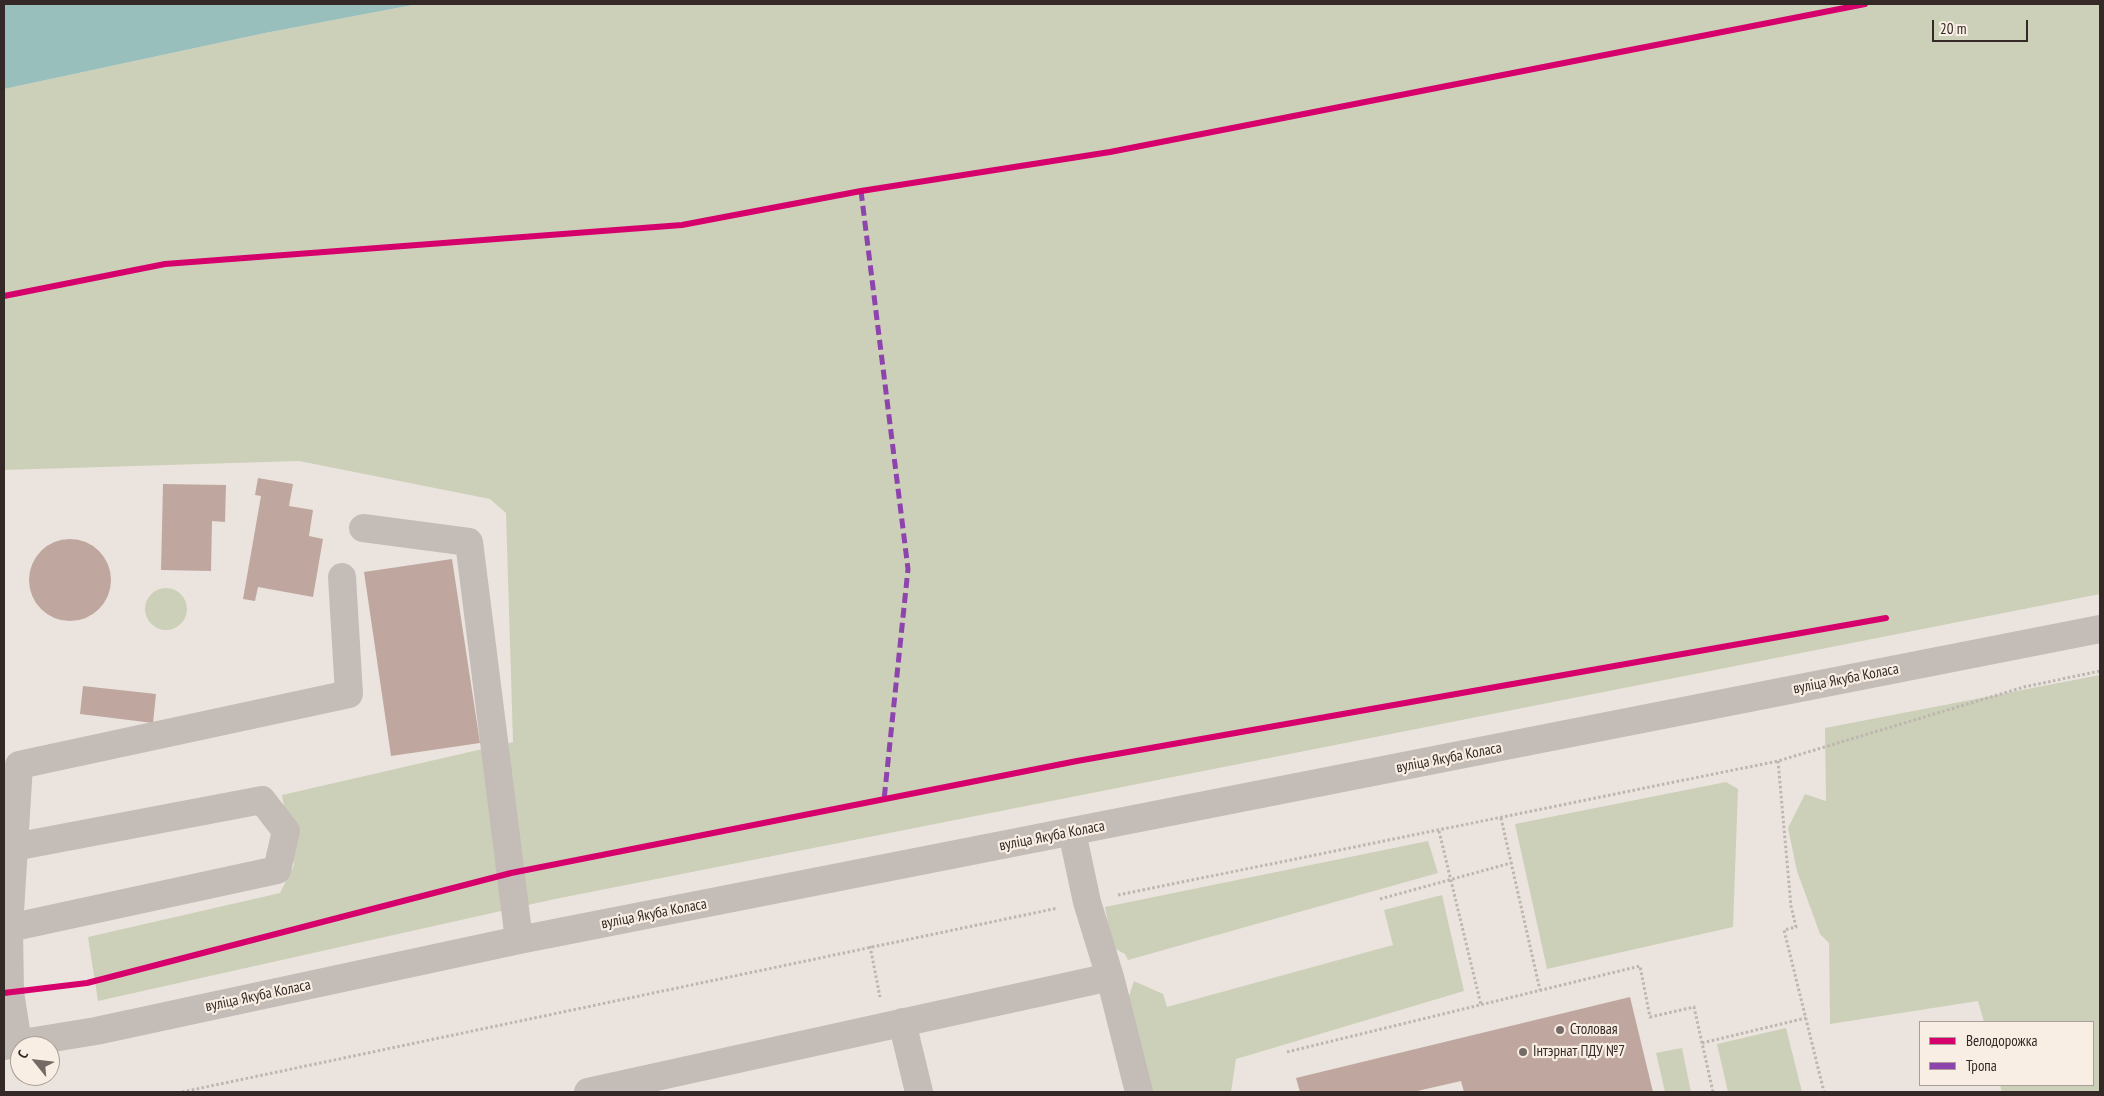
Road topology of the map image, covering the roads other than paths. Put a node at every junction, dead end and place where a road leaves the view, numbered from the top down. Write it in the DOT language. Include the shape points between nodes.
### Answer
graph roads {
  1 [pos="363,528"];
  2 [pos="342,577"];
  3 [pos="2100,629"];
  4 [pos="1072,832"];
  5 [pos="14,847"];
  6 [pos="9,928"];
  7 [pos="519,940"];
  8 [pos="1110,976"];
  9 [pos="7,984"];
  10 [pos="894,1024"];
  11 [pos="10,1036"];
  12 [pos="60,1037"];
  13 [pos="588,1092"];
  14 [pos="920,1092"];
  15 [pos="1139,1092"];
  1 -- 7 [label="street" via="469,542"];
  2 -- 5 [label="street" via="349,694 19,766"];
  3 -- 4 [label="street, вуліца Якуба Коласа"];
  4 -- 7 [label="street, вуліца Якуба Коласа"];
  4 -- 8 [label="street"];
  5 -- 6 [label="street"];
  5 -- 6 [label="street" via="262,800 286,831 277,870"];
  6 -- 9 [label="street"];
  7 -- 12 [label="street, вуліца Якуба Коласа"];
  8 -- 10 [label="street"];
  8 -- 15 [label="street"];
  9 -- 11 [label="street"];
  10 -- 13 [label="street"];
  10 -- 14 [label="street"];
}
